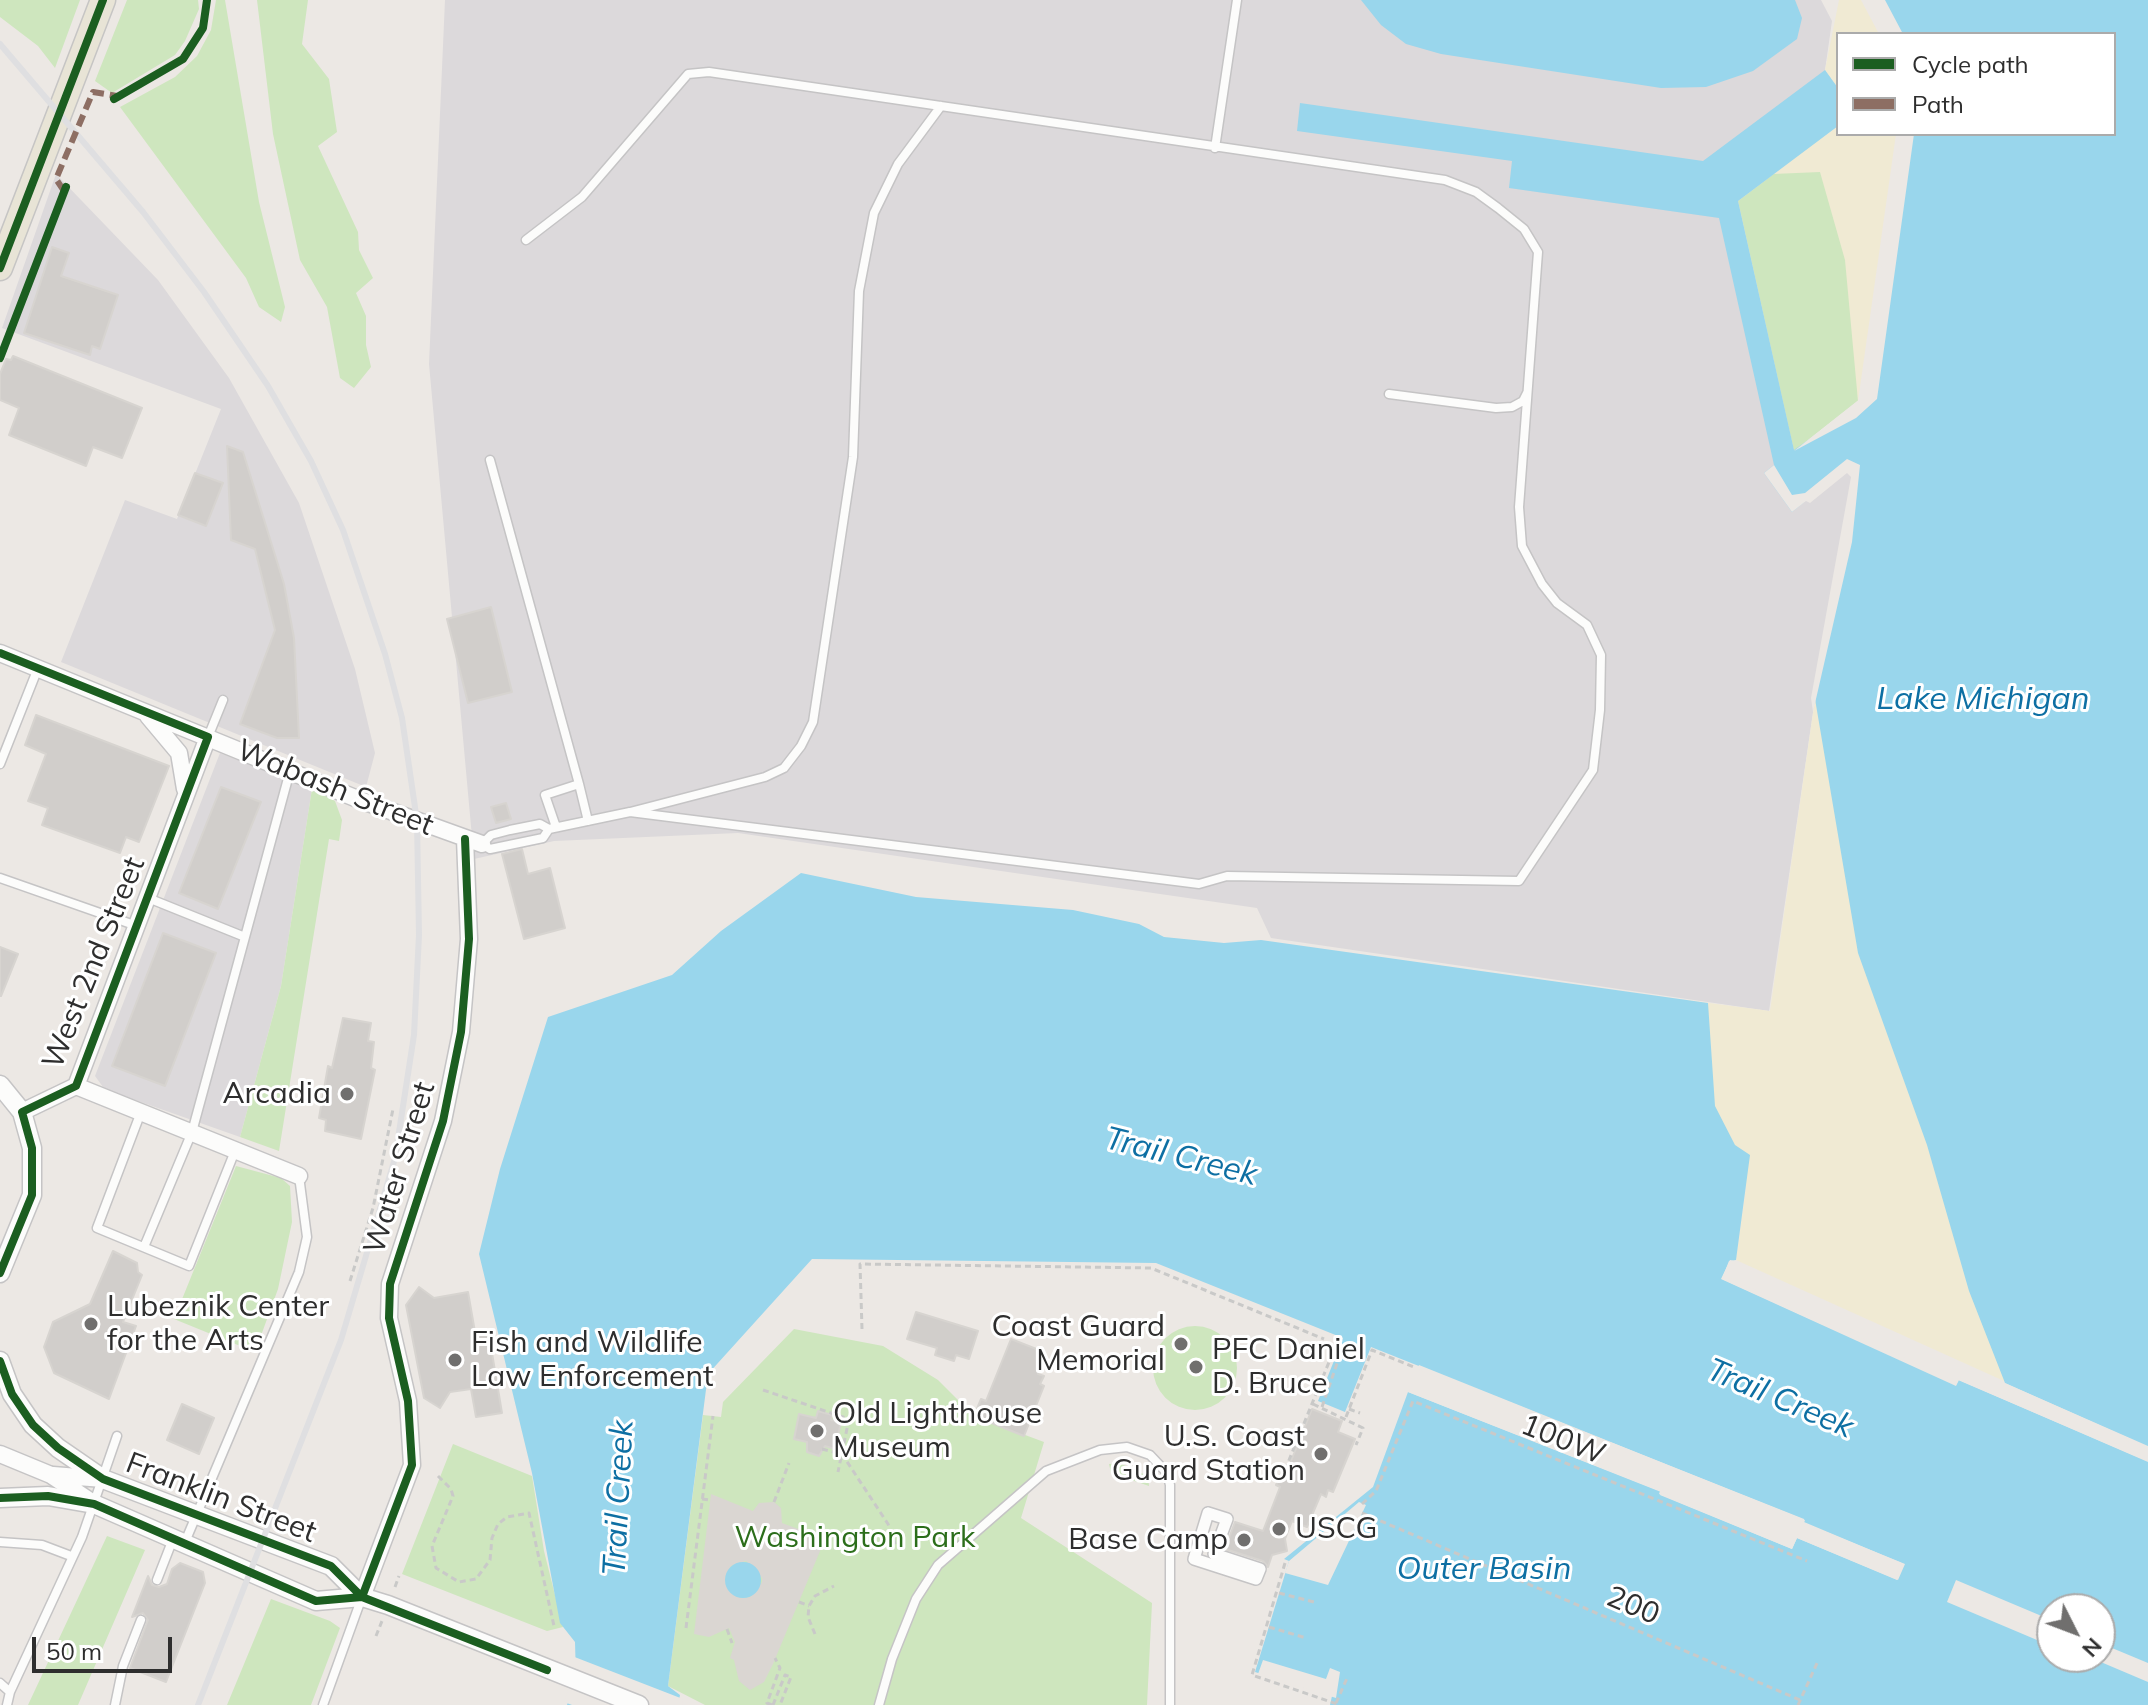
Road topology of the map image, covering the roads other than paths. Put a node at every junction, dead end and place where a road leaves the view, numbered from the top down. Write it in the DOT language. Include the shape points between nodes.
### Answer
graph roads {
  1 [pos="103,0"];
  2 [pos="1237,0"];
  3 [pos="941,106"];
  4 [pos="1215,148"];
  5 [pos="526,240"];
  6 [pos="0,268"];
  7 [pos="1528,392"];
  8 [pos="1389,394"];
  9 [pos="490,460"];
  10 [pos="0,653"];
  11 [pos="38,668"];
  12 [pos="223,700"];
  13 [pos="145,712"];
  14 [pos="208,737"];
  15 [pos="0,764"];
  16 [pos="290,771"];
  17 [pos="579,784"];
  18 [pos="185,794"];
  19 [pos="630,812"];
  20 [pos="588,821"];
  21 [pos="552,828"];
  22 [pos="465,839"];
  23 [pos="482,844"];
  24 [pos="0,878"];
  25 [pos="148,898"];
  26 [pos="137,926"];
  27 [pos="245,937"];
  28 [pos="0,1085"];
  29 [pos="76,1086"];
  30 [pos="22,1112"];
  31 [pos="141,1112"];
  32 [pos="192,1132"];
  33 [pos="235,1150"];
  34 [pos="299,1176"];
  35 [pos="144,1247"];
  36 [pos="0,1273"];
  37 [pos="0,1361"];
  38 [pos="117,1436"];
  39 [pos="0,1454"];
  40 [pos="51,1475"];
  41 [pos="103,1479"];
  42 [pos="0,1498"];
  43 [pos="94,1504"];
  44 [pos="197,1515"];
  45 [pos="1227,1519"];
  46 [pos="0,1542"];
  47 [pos="178,1542"];
  48 [pos="71,1556"];
  49 [pos="157,1580"];
  50 [pos="362,1597"];
  51 [pos="141,1620"];
  52 [pos="0,1683"];
  53 [pos="10,1692"];
  54 [pos="7,1705"];
  55 [pos="115,1705"];
  56 [pos="323,1705"];
  57 [pos="639,1705"];
  58 [pos="879,1705"];
  59 [pos="1170,1705"];
  1 -- 6 [label="main road"];
  2 -- 4 [label="lane"];
  3 -- 4 [label="lane"];
  3 -- 5 [label="lane" via="709,72 688,74 582,197"];
  3 -- 19 [label="lane" via="898,164 874,213 859,291 853,457 813,722 784,768"];
  4 -- 7 [label="lane" via="1445,180 1498,208 1524,229 1538,252"];
  7 -- 8 [label="lane" via="1512,407 1496,408"];
  7 -- 19 [label="lane" via="1519,507 1522,546 1557,603 1587,625 1601,655 1593,770 1519,881 1227,876 1199,884"];
  9 -- 17 [label="lane"];
  10 -- 11 [label="street, Wabash Street"];
  11 -- 13 [label="street, Wabash Street"];
  11 -- 15 [label="lane"];
  12 -- 14 [label="lane"];
  13 -- 14 [label="street, Wabash Street"];
  13 -- 18 [label="street, Wabash Street" via="179,753"];
  14 -- 16 [label="street, Wabash Street"];
  14 -- 18 [label="street, West 2nd Street"];
  16 -- 22 [label="street, Wabash Street"];
  16 -- 27 [label="lane"];
  17 -- 20 [label="lane"];
  17 -- 21 [label="lane" via="545,795"];
  18 -- 25 [label="street, West 2nd Street"];
  19 -- 20 [label="lane"];
  20 -- 21 [label="lane"];
  21 -- 23 [label="lane" via="540,824 510,830 491,835"];
  21 -- 23 [label="lane" via="543,838 490,849"];
  22 -- 23 [label="street, Wabash Street"];
  22 -- 50 [label="street, Water Street" via="469,939 461,1032 443,1121 390,1284 389,1318 408,1401 412,1465"];
  24 -- 26 [label="lane"];
  25 -- 26 [label="street, West 2nd Street"];
  25 -- 27 [label="lane"];
  26 -- 29 [label="street, West 2nd Street"];
  27 -- 32 [label="lane"];
  28 -- 30 [label="street"];
  29 -- 30 [label="street, West 2nd Street"];
  29 -- 31 [label="street"];
  30 -- 36 [label="street" via="32,1148 32,1195"];
  31 -- 32 [label="street"];
  31 -- 35 [label="lane" via="97,1228"];
  32 -- 33 [label="street"];
  32 -- 35 [label="lane"];
  33 -- 34 [label="street"];
  33 -- 35 [label="lane" via="189,1266"];
  34 -- 44 [label="lane" via="307,1237 299,1272"];
  37 -- 41 [label="street, Franklin Street" via="14,1398 33,1425"];
  38 -- 41 [label="lane"];
  39 -- 40 [label="street"];
  40 -- 41 [label="street"];
  40 -- 43 [label="street"];
  41 -- 43 [label="lane"];
  41 -- 44 [label="street, Franklin Street"];
  42 -- 43 [label="street, Franklin Street" via="48,1496"];
  43 -- 47 [label="street, Franklin Street"];
  43 -- 48 [label="lane"];
  44 -- 47 [label="lane"];
  44 -- 50 [label="street, Franklin Street" via="331,1566"];
  45 -- 45 [label="street" via="1208,1513 1194,1559 1256,1579 1260,1569 1214,1554"];
  46 -- 48 [label="lane" via="42,1545"];
  47 -- 49 [label="lane"];
  47 -- 50 [label="street, Franklin Street" via="316,1601"];
  48 -- 53 [label="lane"];
  50 -- 56 [label="lane"];
  50 -- 57 [label="street, Franklin Street"];
  51 -- 55 [label="lane"];
  52 -- 53 [label="lane"];
  53 -- 54 [label="lane"];
  58 -- 59 [label="lane" via="916,1599 938,1565 1046,1471 1100,1450 1127,1447 1150,1455 1167,1473 1170,1485"];
}
